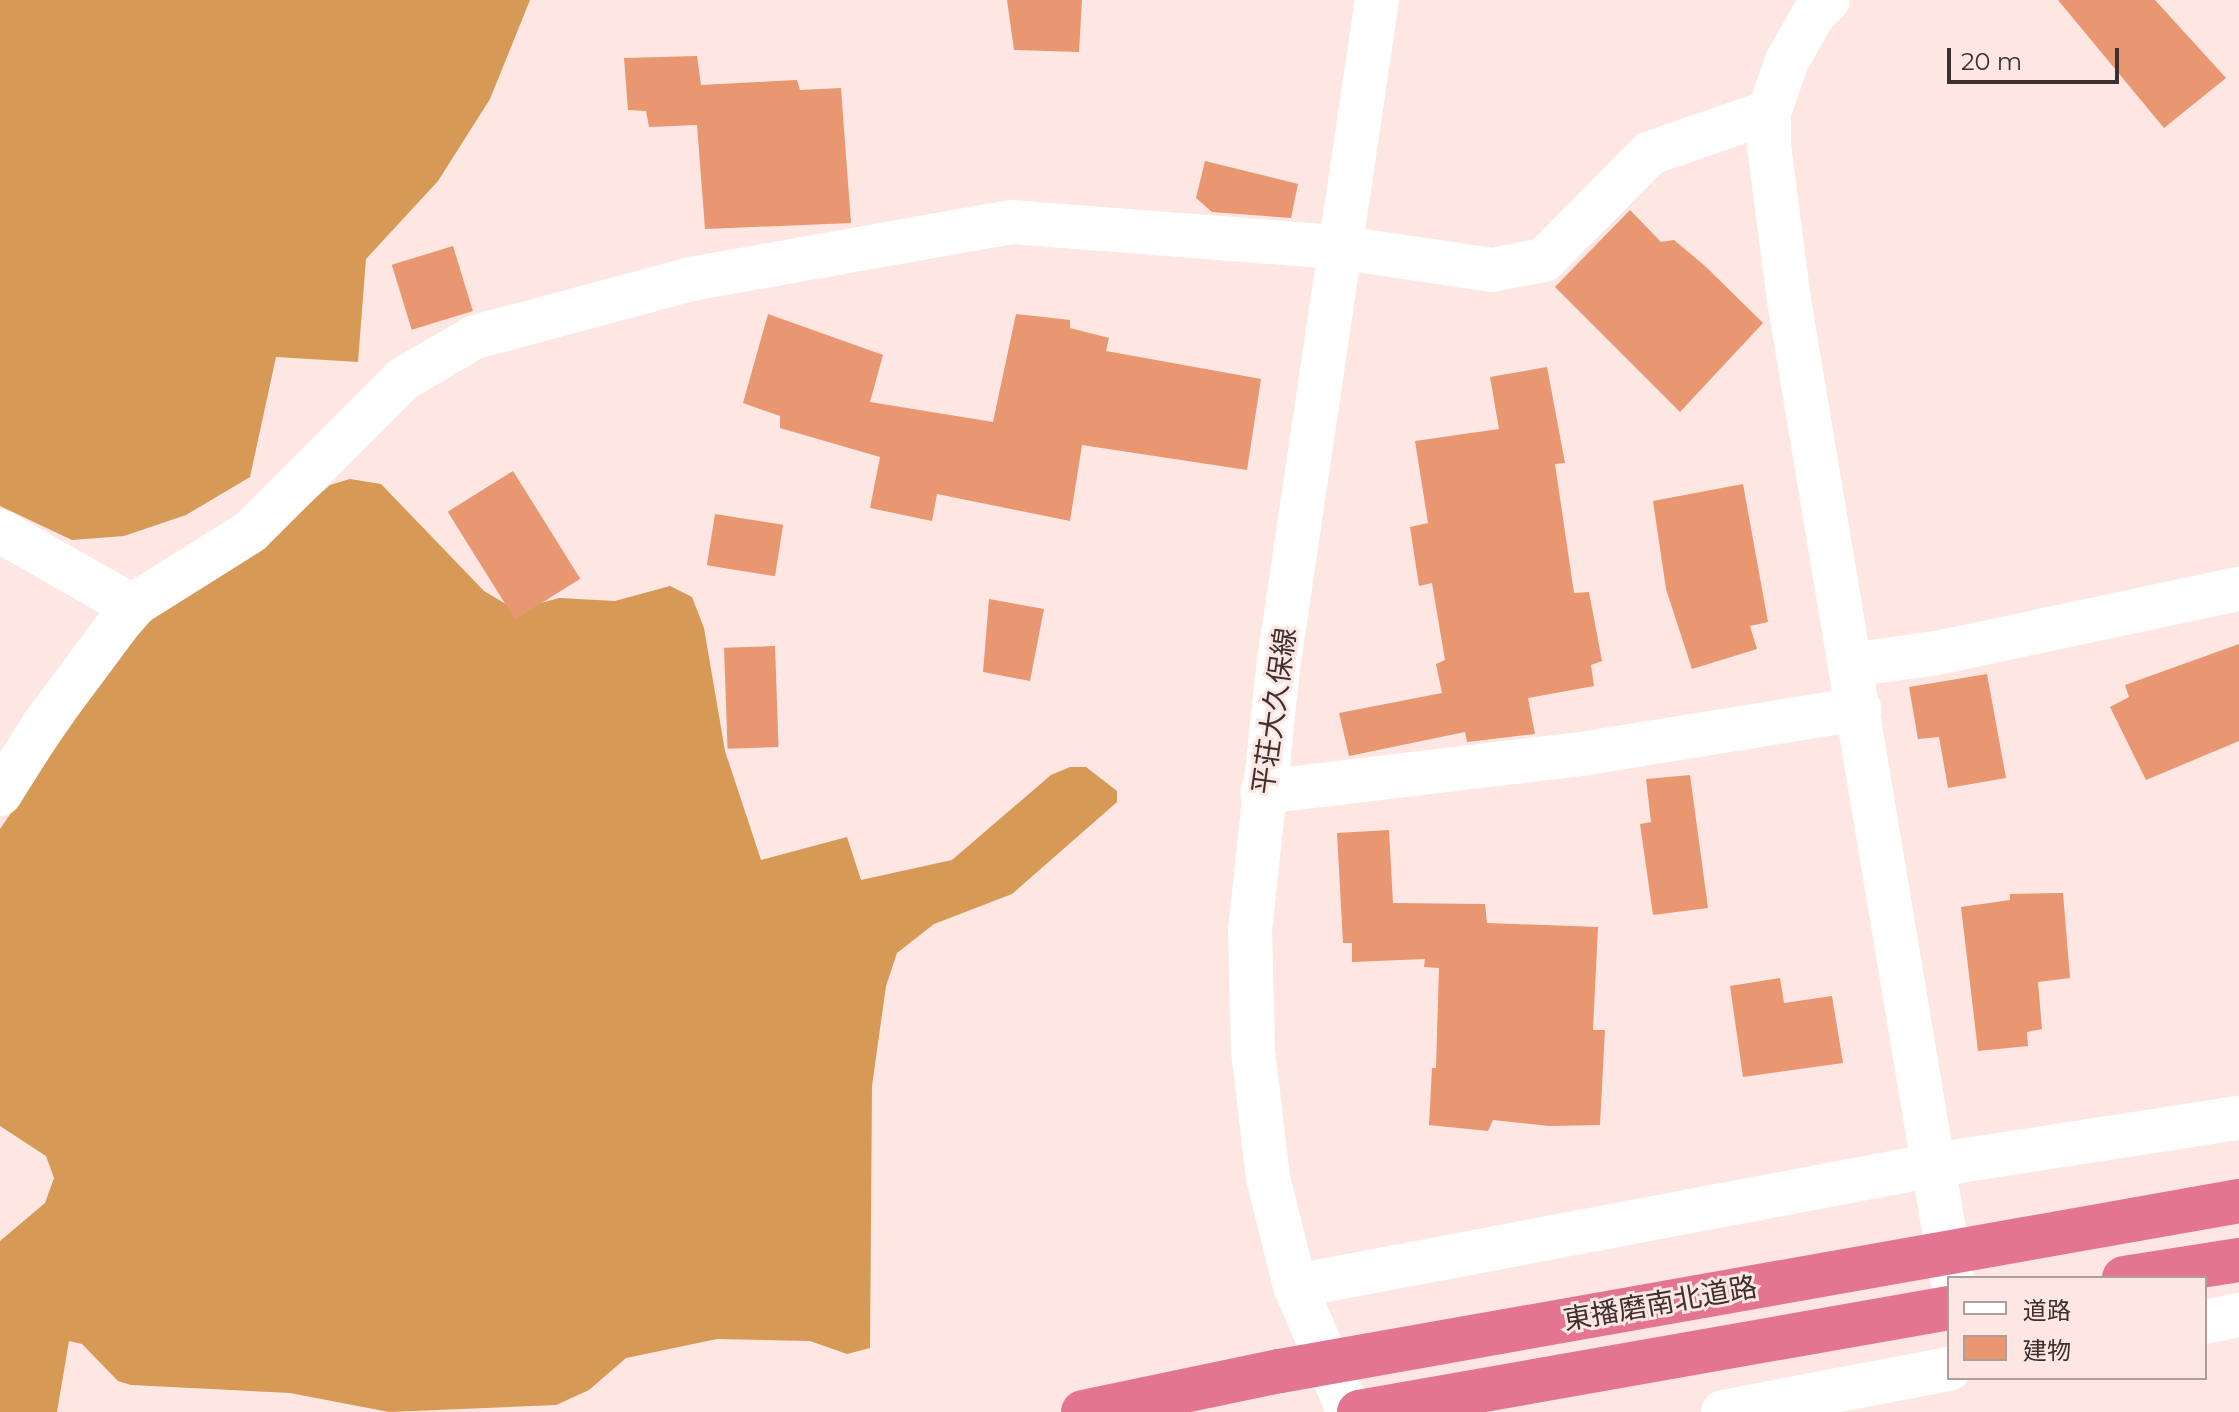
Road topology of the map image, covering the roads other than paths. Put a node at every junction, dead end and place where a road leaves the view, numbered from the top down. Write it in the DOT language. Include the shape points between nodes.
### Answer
graph roads {
  1 [pos="1377,0"];
  2 [pos="1828,0"];
  3 [pos="1769,112"];
  4 [pos="1337,247"];
  5 [pos="0,531"];
  6 [pos="2239,589"];
  7 [pos="132,606"];
  8 [pos="1850,665"];
  9 [pos="1859,709"];
  10 [pos="1262,792"];
  11 [pos="0,794"];
  12 [pos="2239,1118"];
  13 [pos="1934,1165"];
  14 [pos="2239,1201"];
  15 [pos="2239,1260"];
  16 [pos="1952,1276"];
  17 [pos="2137,1276"];
  18 [pos="1295,1286"];
  19 [pos="1947,1308"];
  20 [pos="2239,1315"];
  21 [pos="2207,1322"];
  22 [pos="1947,1369"];
  23 [pos="1083,1412"];
  24 [pos="1349,1412"];
  25 [pos="1359,1412"];
  26 [pos="1723,1412"];
  1 -- 4 [label="street, 平荘大久保線"];
  2 -- 3 [label="street" via="1813,15 1787,61"];
  3 -- 4 [label="street" via="1650,153 1544,260 1492,270"];
  3 -- 8 [label="street" via="1789,300"];
  4 -- 7 [label="street" via="1011,222 691,279 475,337 403,379 250,532"];
  4 -- 10 [label="street, 平荘大久保線"];
  5 -- 7 [label="street"];
  6 -- 8 [label="street" via="1937,653"];
  7 -- 11 [label="street"];
  8 -- 9 [label="street"];
  9 -- 10 [label="street" via="1587,753"];
  9 -- 13 [label="street"];
  10 -- 18 [label="street, 平荘大久保線" via="1250,931 1253,1051 1268,1178"];
  12 -- 13 [label="street"];
  13 -- 16 [label="street"];
  13 -- 18 [label="street"];
  14 -- 23 [label="highway, 東播磨南北道路" via="1280,1371"];
  15 -- 17 [label="highway"];
  18 -- 24 [label="street, 平荘大久保線"];
  19 -- 25 [label="highway, 東播磨南北道路"];
  20 -- 21 [label="street"];
  22 -- 26 [label="street"];
}
